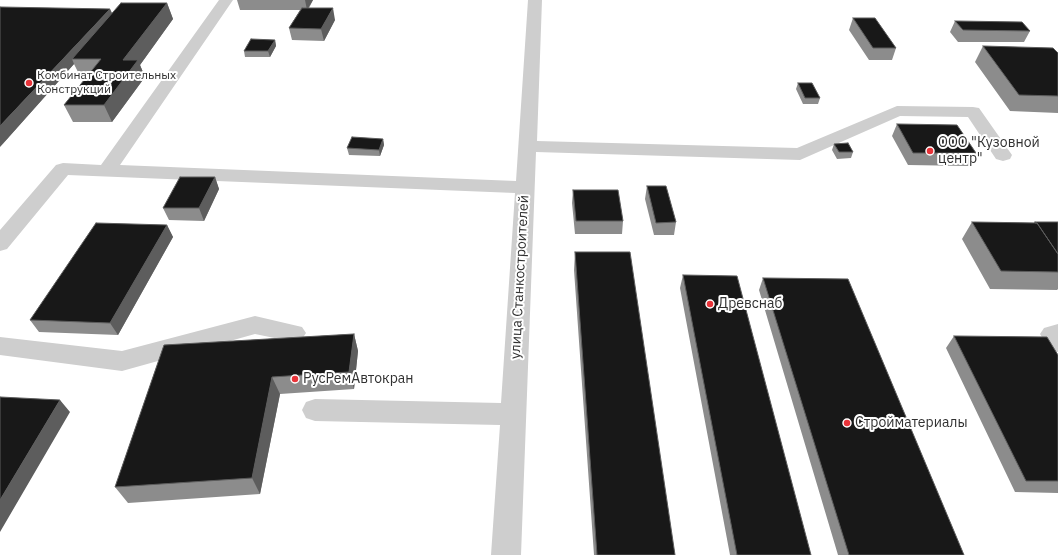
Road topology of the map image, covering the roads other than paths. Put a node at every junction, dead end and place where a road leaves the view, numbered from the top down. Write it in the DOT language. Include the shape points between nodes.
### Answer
graph roads {
  1 [pos="226,0"];
  2 [pos="535,0"];
  3 [pos="527,146"];
  4 [pos="1004,155"];
  5 [pos="107,170"];
  6 [pos="525,187"];
  7 [pos="0,244"];
  8 [pos="294,333"];
  9 [pos="1058,333"];
  10 [pos="1058,342"];
  11 [pos="0,346"];
  12 [pos="315,410"];
  13 [pos="513,414"];
  14 [pos="506,555"];
  1 -- 5 [label="lane"];
  2 -- 3 [label="lane, улица Станкостроителей"];
  3 -- 4 [label="lane" via="800,154 897,111 973,112"];
  3 -- 6 [label="lane, улица Станкостроителей"];
  5 -- 6 [label="lane"];
  5 -- 7 [label="lane" via="64,168"];
  6 -- 13 [label="lane, улица Станкостроителей"];
  8 -- 11 [label="lane" via="255,325 122,361"];
  9 -- 10 [label="lane" via="1052,334"];
  12 -- 13 [label="lane"];
  13 -- 14 [label="lane, улица Станкостроителей"];
}
